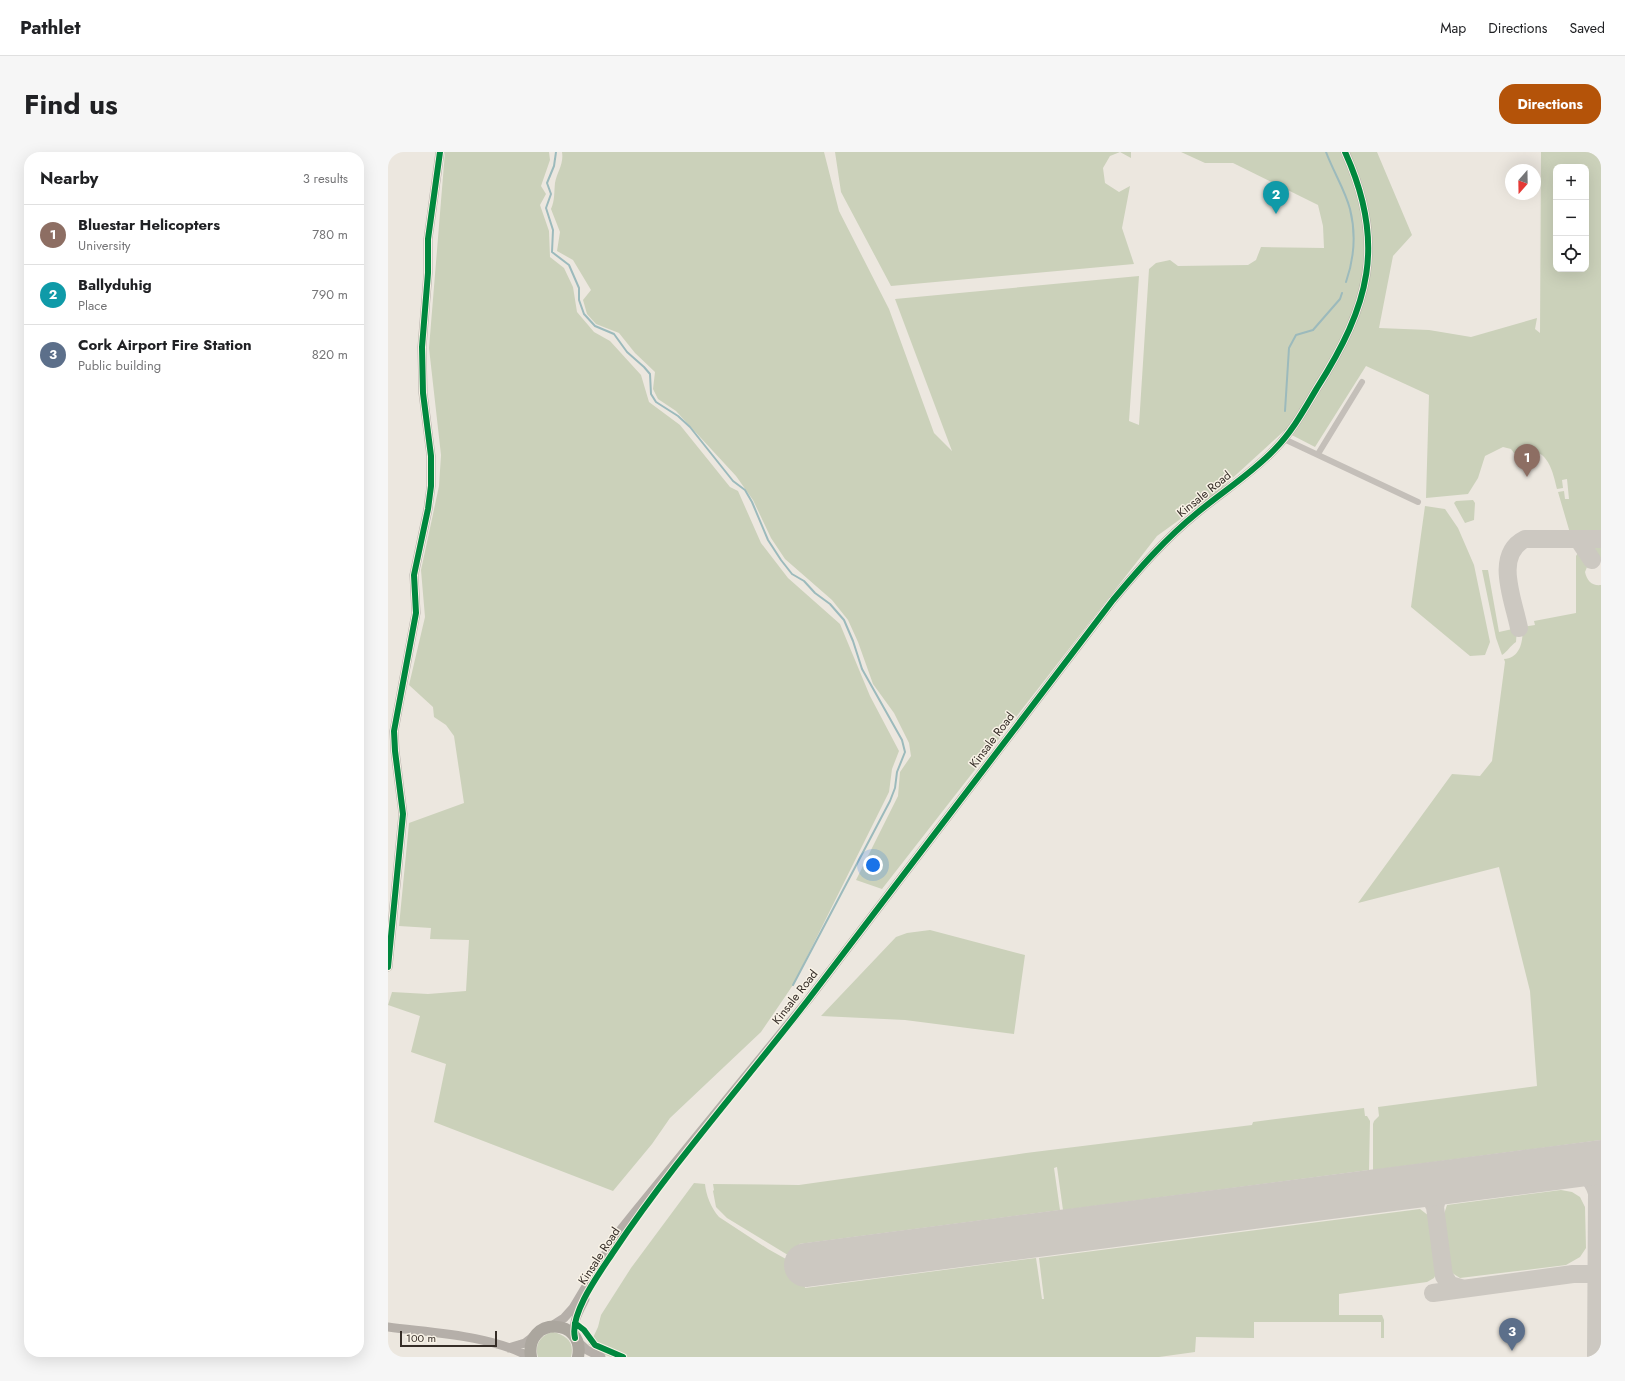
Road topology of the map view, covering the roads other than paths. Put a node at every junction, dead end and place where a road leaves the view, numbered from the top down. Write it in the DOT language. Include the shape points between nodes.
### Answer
graph roads {
  1 [pos="440,152"];
  2 [pos="1345,152"];
  3 [pos="1362,382"];
  4 [pos="1284,439"];
  5 [pos="1318,454"];
  6 [pos="1418,502"];
  7 [pos="388,967"];
  8 [pos="676,1164"];
  9 [pos="388,1327"];
  10 [pos="550,1327"];
  11 [pos="537,1334"];
  12 [pos="576,1339"];
  13 [pos="509,1348"];
  14 [pos="530,1357"];
  15 [pos="578,1357"];
  16 [pos="601,1357"];
  1 -- 7 [label="main road" via="428,238 422,370 431,456 431,486 414,575 416,613 394,731 403,814"];
  2 -- 4 [label="main road, Kinsale Road" via="1366,215 1366,282 1353,323 1335,358"];
  3 -- 5 [label="street"];
  4 -- 5 [label="street"];
  4 -- 8 [label="main road, Kinsale Road" via="1274,451 1183,524 1134,574 808,1000"];
  5 -- 6 [label="street"];
  8 -- 10 [label="main road, Kinsale Road" via="654,1187 618,1233 573,1308"];
  8 -- 12 [label="main road, Kinsale Road" via="613,1252 587,1295 575,1323"];
  9 -- 13 [label="main road" via="456,1336"];
  10 -- 11 [label="highway"];
  10 -- 12 [label="highway" via="564,1328"];
  11 -- 13 [label="main road" via="525,1343"];
  11 -- 14 [label="highway" via="531,1345"];
  12 -- 15 [label="highway"];
  12 -- 16 [label="main road" via="587,1350"];
  13 -- 14 [label="main road"];
}
